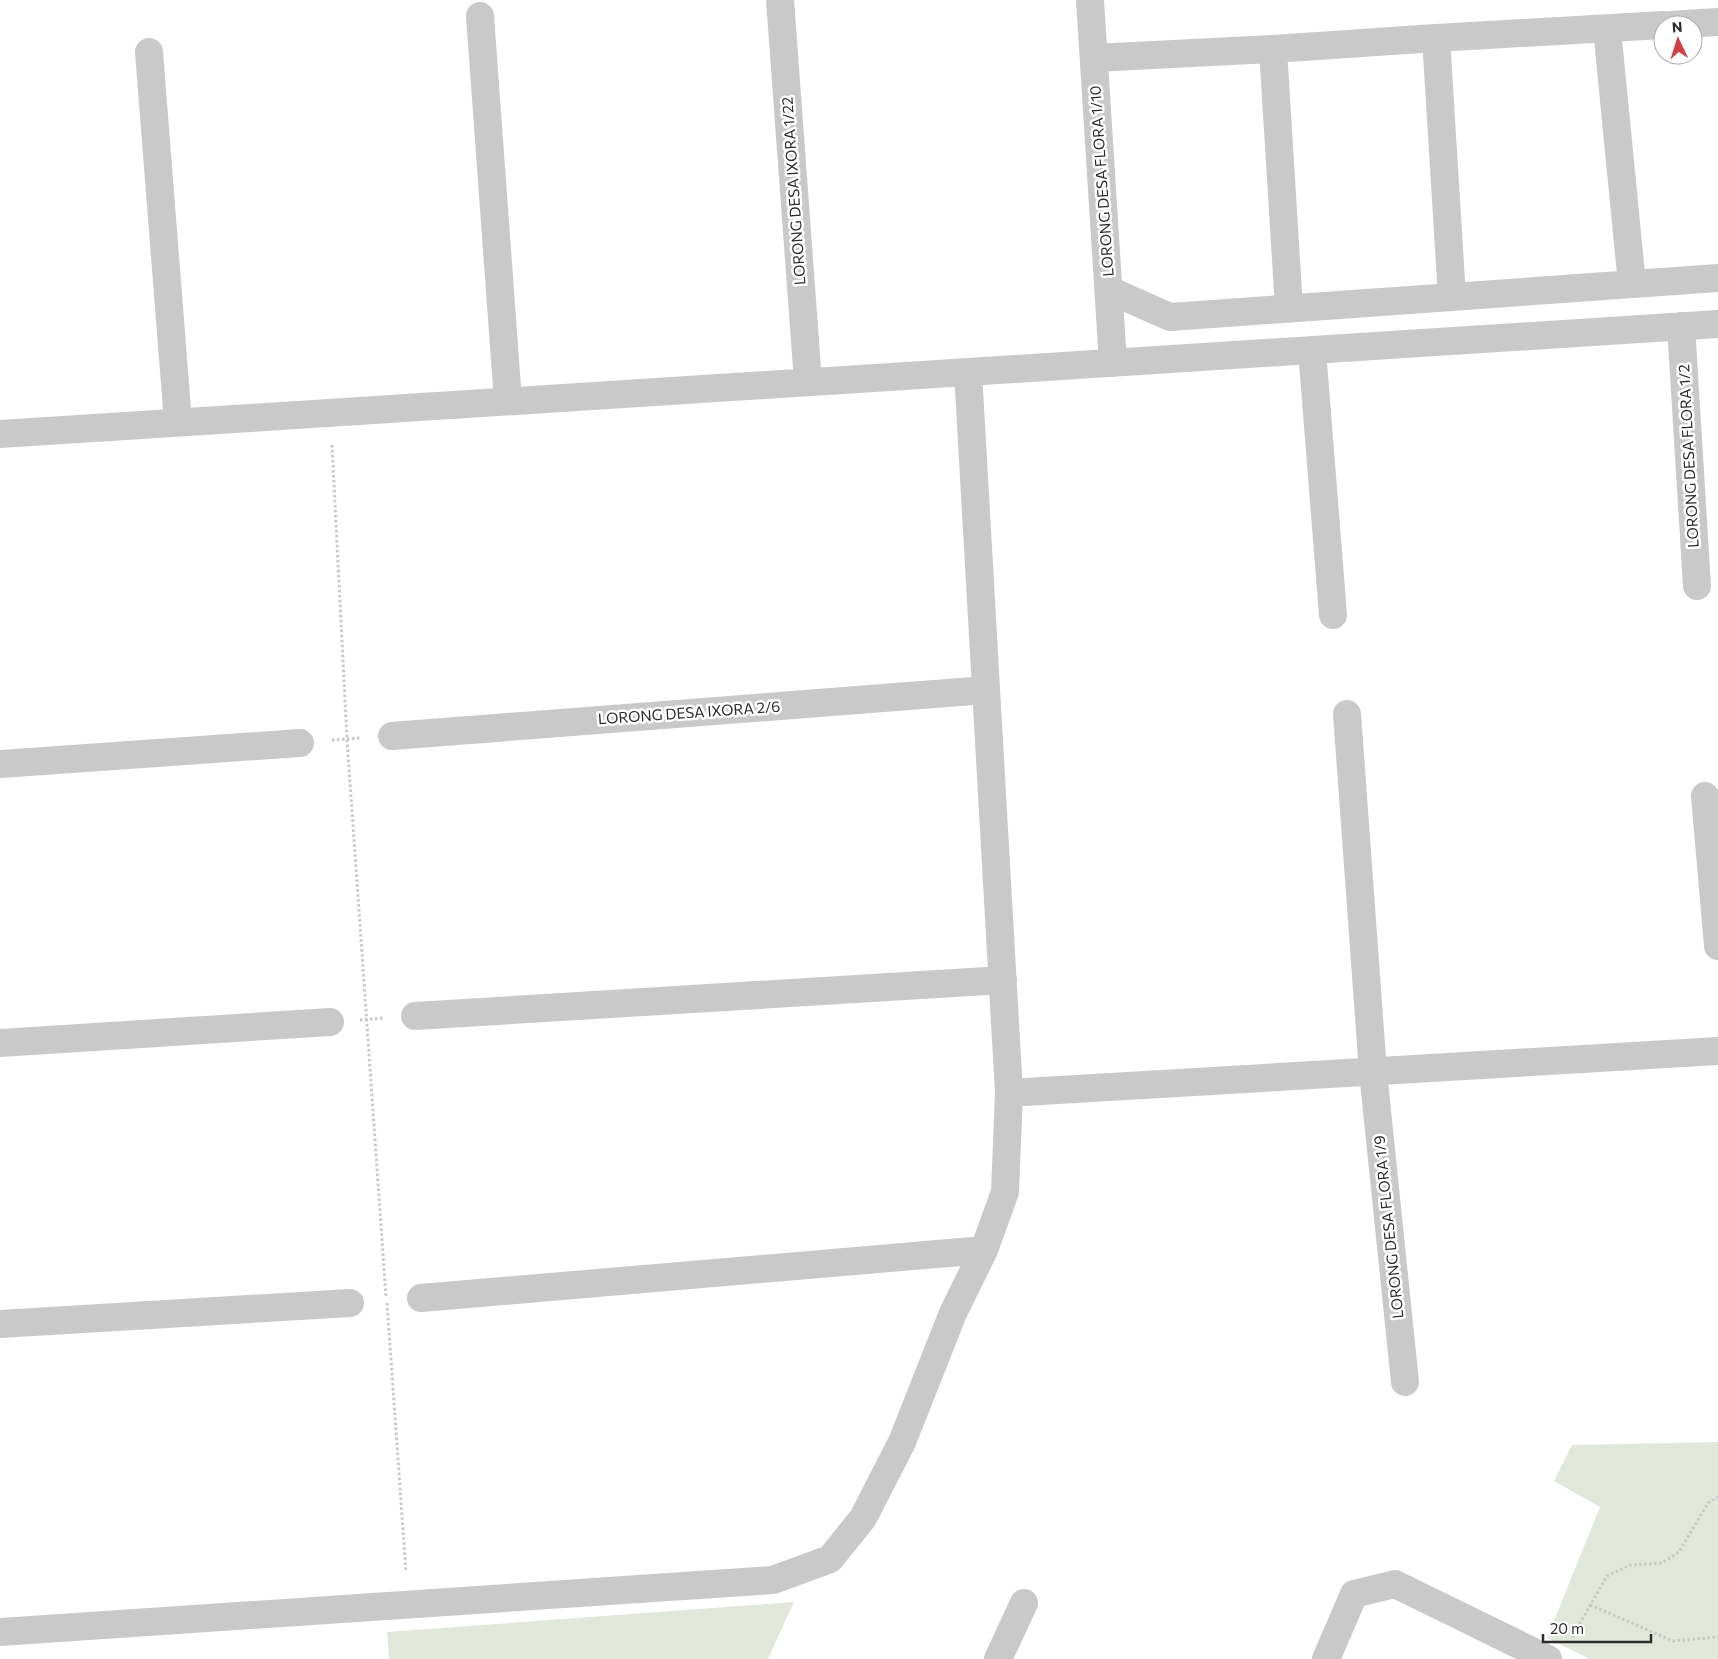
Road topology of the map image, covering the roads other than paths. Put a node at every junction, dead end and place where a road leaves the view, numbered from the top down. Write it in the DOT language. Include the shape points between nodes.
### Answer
graph roads {
  1 [pos="780,0"];
  2 [pos="1090,0"];
  3 [pos="480,16"];
  4 [pos="1718,22"];
  5 [pos="1703,23"];
  6 [pos="1653,26"];
  7 [pos="1607,29"];
  8 [pos="1436,38"];
  9 [pos="1274,49"];
  10 [pos="149,52"];
  11 [pos="1094,58"];
  12 [pos="1718,278"];
  13 [pos="1632,284"];
  14 [pos="1108,290"];
  15 [pos="1452,297"];
  16 [pos="1289,308"];
  17 [pos="1718,324"];
  18 [pos="1681,326"];
  19 [pos="1312,350"];
  20 [pos="1113,363"];
  21 [pos="968,372"];
  22 [pos="808,382"];
  23 [pos="508,401"];
  24 [pos="178,422"];
  25 [pos="0,434"];
  26 [pos="1697,586"];
  27 [pos="1333,615"];
  28 [pos="986,690"];
  29 [pos="1347,714"];
  30 [pos="392,736"];
  31 [pos="300,743"];
  32 [pos="0,764"];
  33 [pos="1705,796"];
  34 [pos="1718,946"];
  35 [pos="1003,980"];
  36 [pos="415,1016"];
  37 [pos="330,1022"];
  38 [pos="0,1043"];
  39 [pos="1718,1051"];
  40 [pos="1373,1072"];
  41 [pos="1009,1093"];
  42 [pos="984,1250"];
  43 [pos="421,1298"];
  44 [pos="350,1303"];
  45 [pos="0,1324"];
  46 [pos="1405,1382"];
  47 [pos="1024,1603"];
  48 [pos="0,1632"];
  49 [pos="1558,1651"];
  50 [pos="998,1659"];
  51 [pos="1326,1659"];
  1 -- 22 [label="street, LORONG DESA IXORA 1/22"];
  2 -- 11 [label="street, LORONG DESA FLORA 1/10"];
  3 -- 23 [label="street"];
  4 -- 5 [label="street"];
  6 -- 7 [label="street"];
  7 -- 8 [label="street"];
  7 -- 13 [label="street"];
  8 -- 9 [label="street"];
  8 -- 15 [label="street"];
  9 -- 11 [label="street"];
  9 -- 16 [label="street"];
  10 -- 24 [label="street"];
  11 -- 14 [label="street, LORONG DESA FLORA 1/10"];
  12 -- 13 [label="street"];
  13 -- 15 [label="street"];
  14 -- 16 [label="street" via="1170,317"];
  14 -- 20 [label="street, LORONG DESA FLORA 1/10"];
  15 -- 16 [label="street"];
  17 -- 18 [label="street"];
  18 -- 19 [label="street"];
  18 -- 26 [label="street, LORONG DESA FLORA 1/2"];
  19 -- 20 [label="street"];
  19 -- 27 [label="street"];
  20 -- 21 [label="street"];
  21 -- 22 [label="street"];
  21 -- 28 [label="street"];
  22 -- 23 [label="street"];
  23 -- 24 [label="street"];
  24 -- 25 [label="street"];
  28 -- 30 [label="street, LORONG DESA IXORA 2/6"];
  28 -- 35 [label="street"];
  29 -- 40 [label="street, LORONG DESA FLORA 1/9"];
  31 -- 32 [label="street"];
  33 -- 34 [label="street"];
  35 -- 36 [label="street"];
  35 -- 41 [label="street"];
  37 -- 38 [label="street"];
  39 -- 40 [label="street"];
  40 -- 41 [label="street"];
  40 -- 46 [label="street, LORONG DESA FLORA 1/9"];
  41 -- 42 [label="street" via="1005,1192"];
  42 -- 43 [label="street"];
  42 -- 48 [label="street" via="953,1313 902,1442 863,1518 830,1559 773,1580"];
  44 -- 45 [label="street"];
  47 -- 50 [label="street"];
  49 -- 51 [label="street" via="1395,1584 1354,1594"];
}
